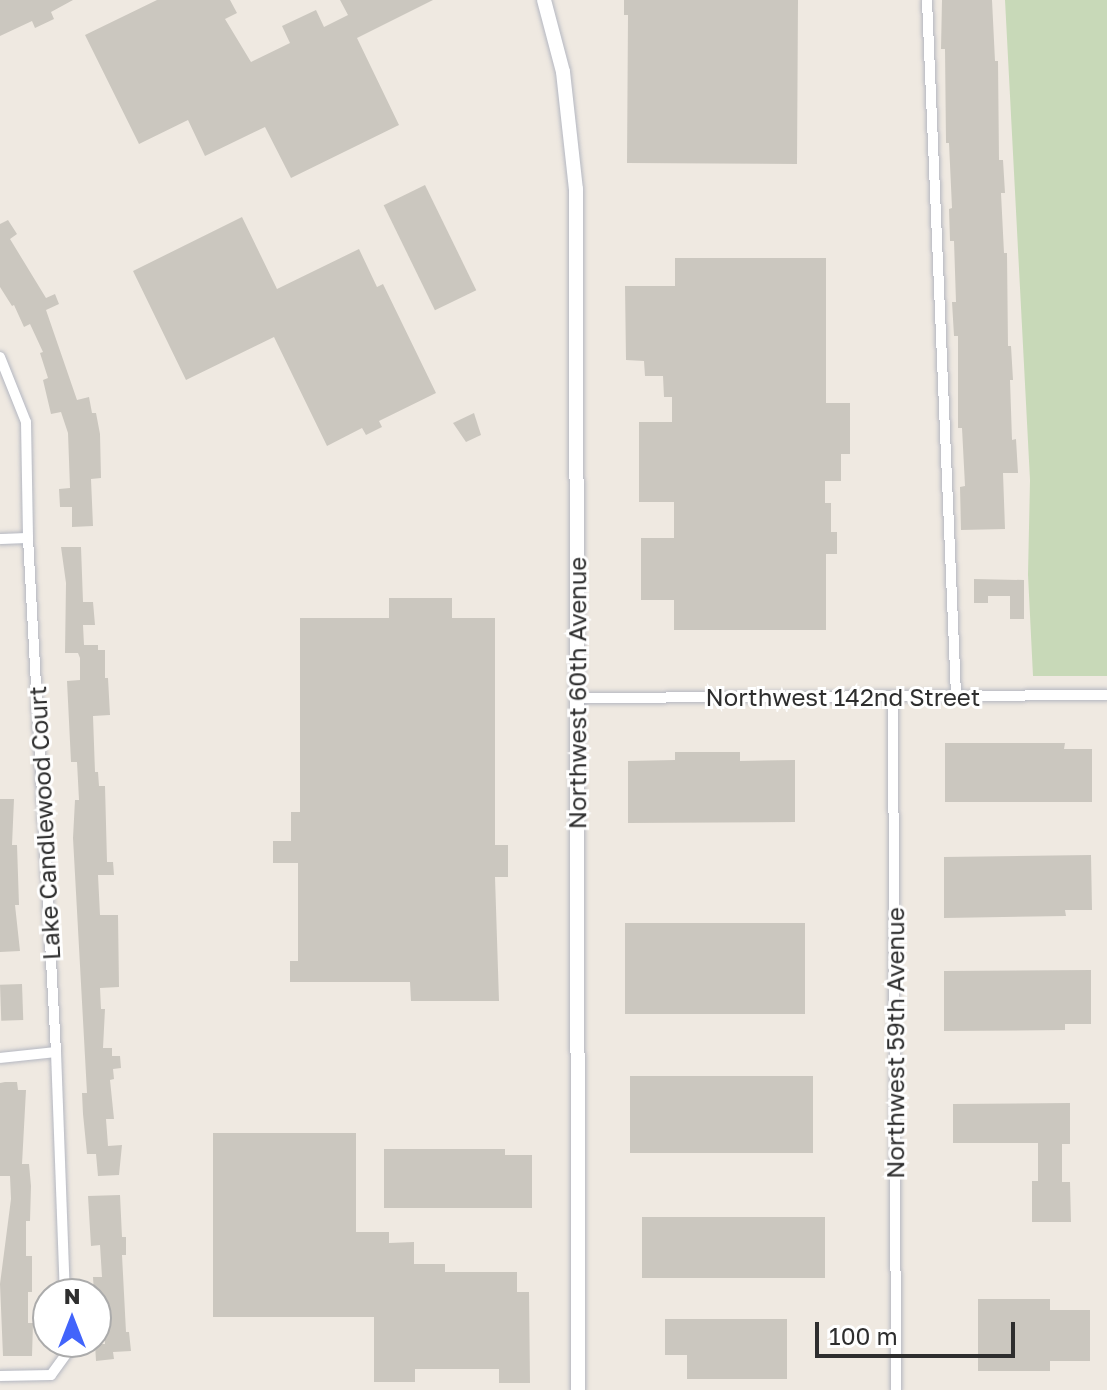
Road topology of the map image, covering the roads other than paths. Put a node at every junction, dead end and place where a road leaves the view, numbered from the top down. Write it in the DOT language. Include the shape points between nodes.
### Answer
graph roads {
  1 [pos="544,0"];
  2 [pos="927,0"];
  3 [pos="0,357"];
  4 [pos="28,538"];
  5 [pos="0,539"];
  6 [pos="1107,695"];
  7 [pos="893,696"];
  8 [pos="956,696"];
  9 [pos="578,698"];
  10 [pos="56,1052"];
  11 [pos="0,1058"];
  12 [pos="64,1278"];
  13 [pos="61,1358"];
  14 [pos="0,1376"];
  15 [pos="578,1390"];
  16 [pos="896,1390"];
  1 -- 9 [label="street, Northwest 60th Avenue" via="563,72 576,189"];
  2 -- 8 [label="street"];
  3 -- 4 [label="street, Lake Candlewood Court" via="26,422"];
  4 -- 5 [label="street"];
  4 -- 10 [label="street, Lake Candlewood Court"];
  6 -- 8 [label="street, Northwest 142nd Street"];
  7 -- 8 [label="street, Northwest 142nd Street"];
  7 -- 9 [label="street, Northwest 142nd Street"];
  7 -- 16 [label="street, Northwest 59th Avenue"];
  9 -- 15 [label="street, Northwest 60th Avenue"];
  10 -- 11 [label="street"];
  10 -- 12 [label="street, Lake Candlewood Court"];
  13 -- 14 [label="street" via="51,1375"];
}
